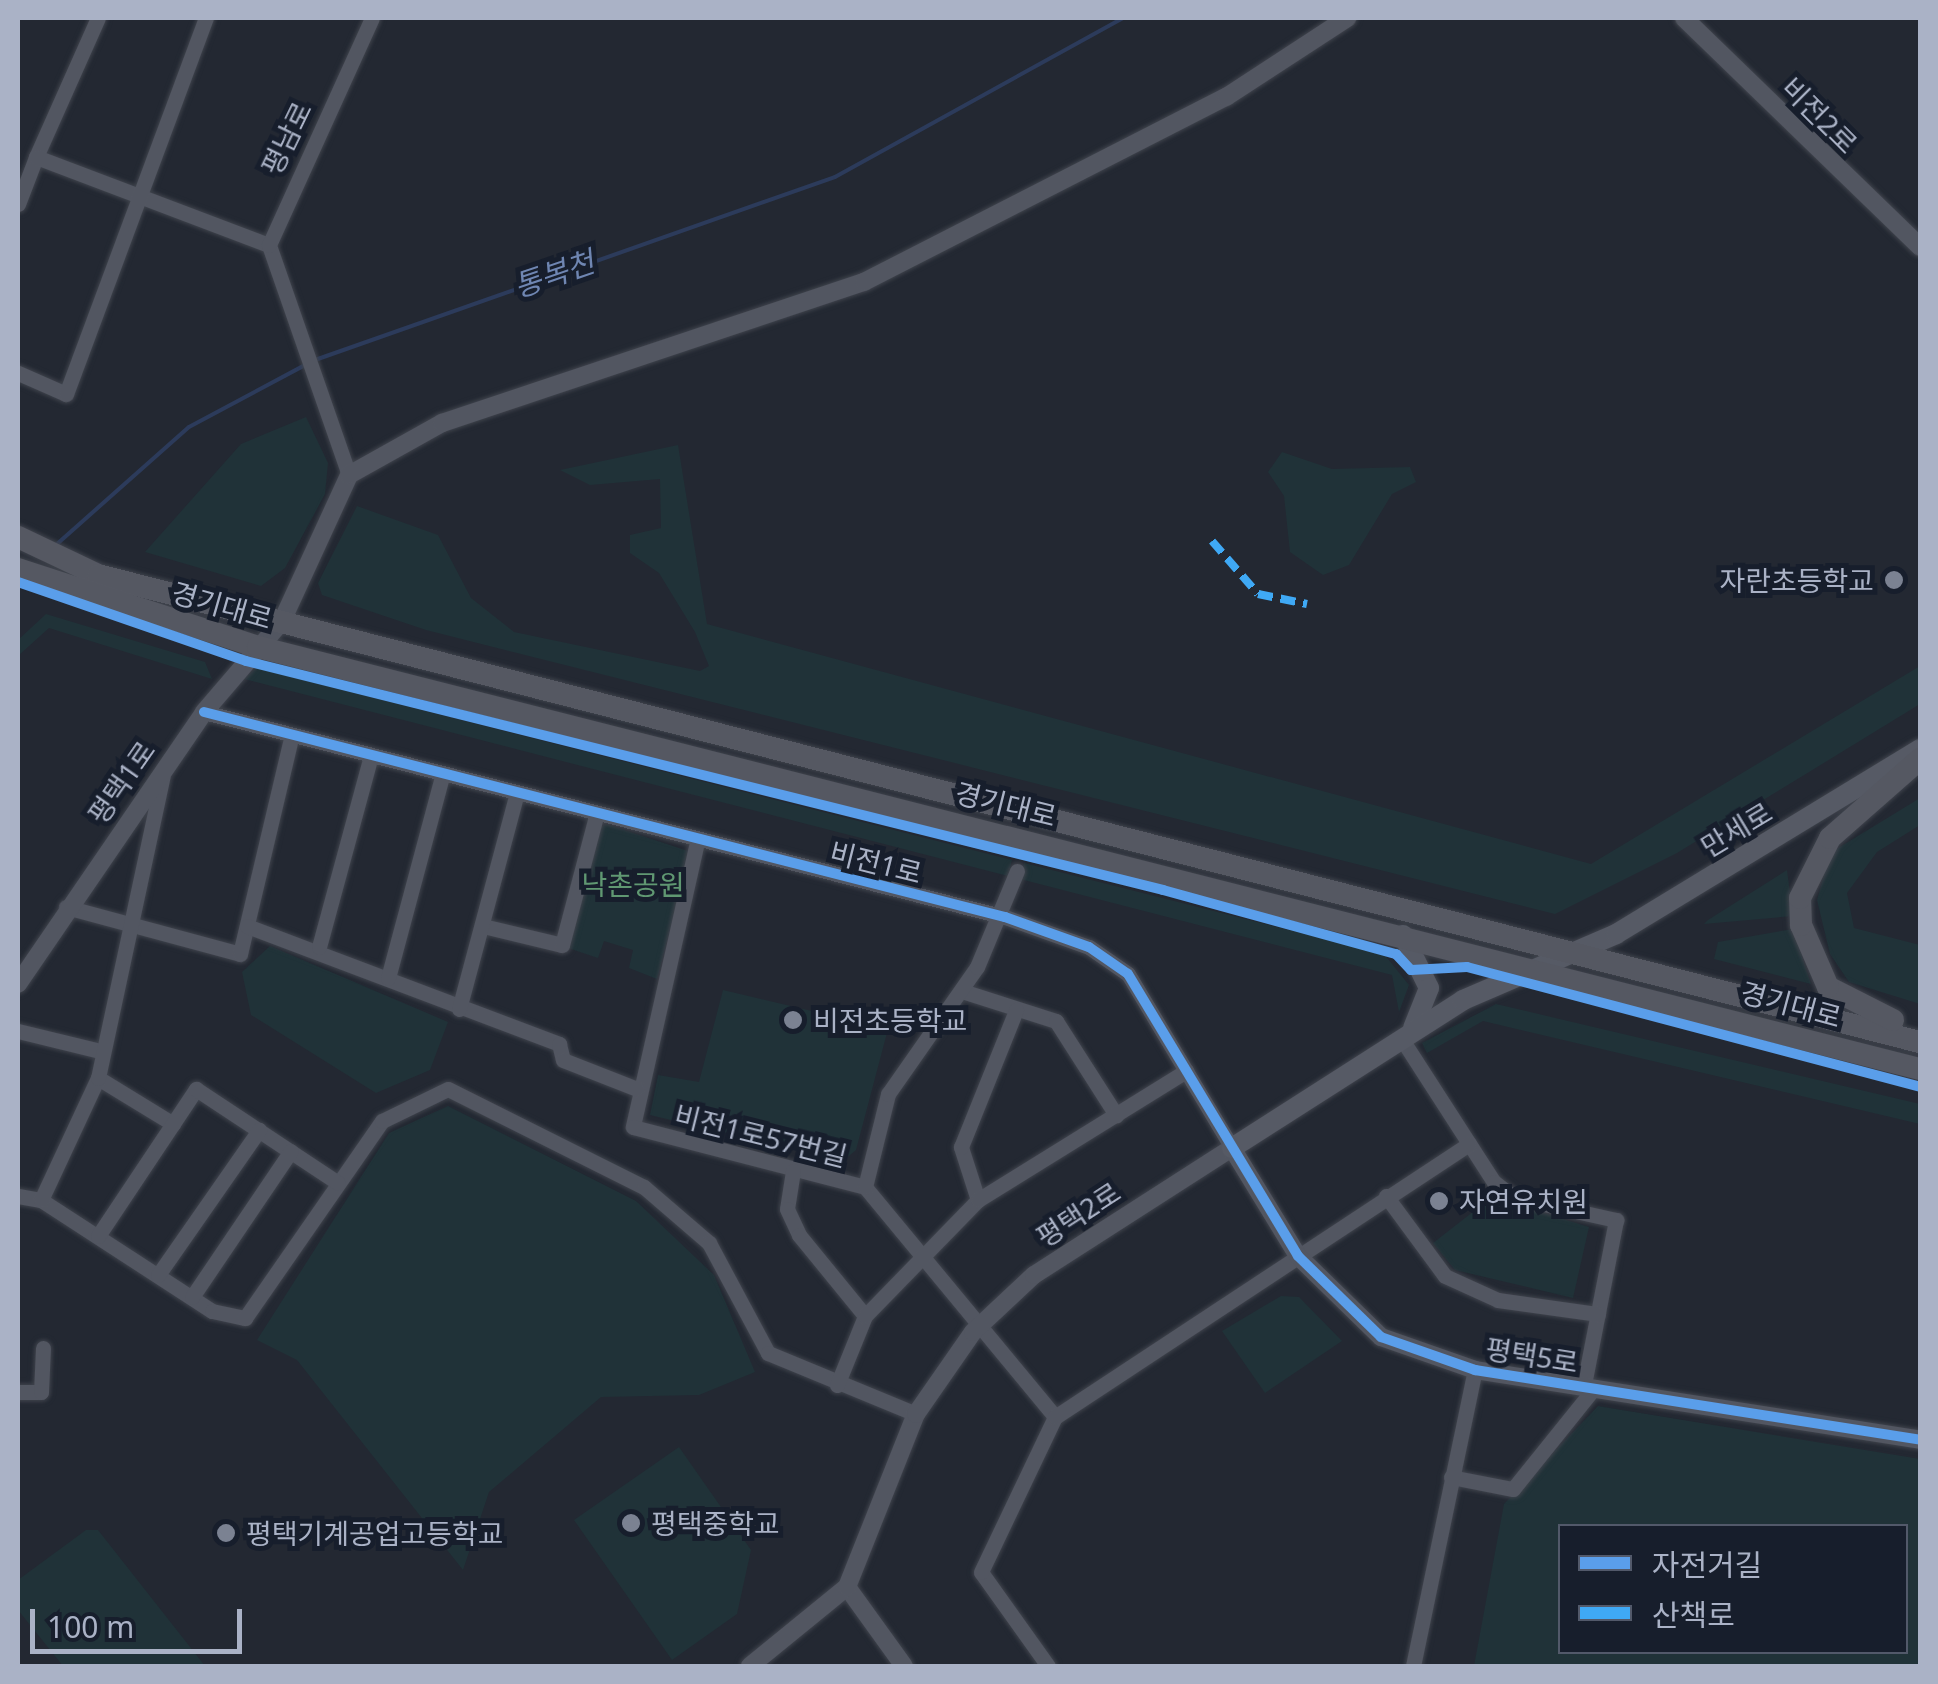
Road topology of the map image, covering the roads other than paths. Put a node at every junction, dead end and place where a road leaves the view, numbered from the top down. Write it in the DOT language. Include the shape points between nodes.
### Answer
graph roads {
  1 [pos="98,18"];
  2 [pos="206,18"];
  3 [pos="372,18"];
  4 [pos="1348,18"];
  5 [pos="1684,18"];
  6 [pos="36,157"];
  7 [pos="138,194"];
  8 [pos="18,204"];
  9 [pos="269,245"];
  10 [pos="1920,247"];
  11 [pos="18,373"];
  12 [pos="350,475"];
  13 [pos="18,536"];
  14 [pos="18,569"];
  15 [pos="282,621"];
  16 [pos="258,647"];
  17 [pos="204,712"];
  18 [pos="291,739"];
  19 [pos="1920,749"];
  20 [pos="370,759"];
  21 [pos="1920,759"];
  22 [pos="165,767"];
  23 [pos="442,778"];
  24 [pos="516,797"];
  25 [pos="596,816"];
  26 [pos="697,842"];
  27 [pos="1017,871"];
  28 [pos="66,907"];
  29 [pos="1005,917"];
  30 [pos="133,926"];
  31 [pos="248,926"];
  32 [pos="483,926"];
  33 [pos="1404,935"];
  34 [pos="319,947"];
  35 [pos="1578,954"];
  36 [pos="1539,970"];
  37 [pos="388,978"];
  38 [pos="18,984"];
  39 [pos="962,991"];
  40 [pos="459,1009"];
  41 [pos="1016,1010"];
  42 [pos="1920,1029"];
  43 [pos="18,1032"];
  44 [pos="1404,1040"];
  45 [pos="1920,1042"];
  46 [pos="100,1051"];
  47 [pos="1920,1068"];
  48 [pos="1186,1072"];
  49 [pos="98,1078"];
  50 [pos="636,1089"];
  51 [pos="1116,1116"];
  52 [pos="172,1124"];
  53 [pos="259,1130"];
  54 [pos="1469,1144"];
  55 [pos="1232,1148"];
  56 [pos="291,1151"];
  57 [pos="793,1171"];
  58 [pos="338,1183"];
  59 [pos="865,1187"];
  60 [pos="18,1196"];
  61 [pos="1386,1196"];
  62 [pos="41,1200"];
  63 [pos="978,1200"];
  64 [pos="98,1236"];
  65 [pos="918,1255"];
  66 [pos="1298,1256"];
  67 [pos="158,1275"];
  68 [pos="192,1297"];
  69 [pos="1598,1314"];
  70 [pos="865,1316"];
  71 [pos="977,1328"];
  72 [pos="43,1348"];
  73 [pos="1475,1370"];
  74 [pos="837,1385"];
  75 [pos="1590,1386"];
  76 [pos="18,1392"];
  77 [pos="916,1414"];
  78 [pos="1055,1417"];
  79 [pos="1920,1440"];
  80 [pos="1451,1477"];
  81 [pos="847,1588"];
  82 [pos="750,1666"];
  83 [pos="903,1666"];
  84 [pos="1048,1666"];
  85 [pos="1414,1666"];
  1 -- 6 [label="street"];
  2 -- 7 [label="street"];
  3 -- 9 [label="street, 평남로"];
  4 -- 12 [label="street" via="1226,98 864,282 442,423"];
  5 -- 10 [label="street, 비전2로"];
  6 -- 7 [label="street"];
  6 -- 8 [label="street"];
  7 -- 9 [label="street"];
  7 -- 11 [label="street" via="66,394"];
  9 -- 12 [label="street"];
  12 -- 15 [label="street, 평택1로"];
  13 -- 15 [label="main road, 경기대로" via="98,575"];
  14 -- 16 [label="main road, 경기대로" via="78,594"];
  15 -- 16 [label="street, 평택1로"];
  15 -- 35 [label="main road, 경기대로"];
  16 -- 17 [label="street, 평택1로"];
  16 -- 33 [label="main road, 경기대로"];
  17 -- 18 [label="street, 비전1로"];
  17 -- 22 [label="street, 평택1로"];
  18 -- 20 [label="street, 비전1로"];
  18 -- 31 [label="street"];
  19 -- 35 [label="main road, 만세로"];
  20 -- 23 [label="street, 비전1로"];
  20 -- 34 [label="street"];
  21 -- 42 [label="main road" via="1830,838 1800,898 1801,925 1828,987 1852,1007"];
  22 -- 28 [label="street, 평택1로"];
  22 -- 30 [label="street"];
  23 -- 24 [label="street, 비전1로"];
  23 -- 37 [label="street"];
  24 -- 25 [label="street, 비전1로"];
  24 -- 32 [label="street"];
  25 -- 26 [label="street, 비전1로"];
  25 -- 32 [label="street" via="562,946"];
  26 -- 29 [label="street, 비전1로"];
  26 -- 50 [label="street"];
  27 -- 29 [label="street"];
  28 -- 30 [label="street"];
  28 -- 38 [label="street, 평택1로"];
  29 -- 39 [label="street"];
  29 -- 48 [label="street, 비전1로" via="1089,948 1128,974"];
  30 -- 31 [label="street" via="240,954"];
  30 -- 46 [label="street"];
  31 -- 34 [label="street"];
  32 -- 40 [label="street"];
  33 -- 36 [label="main road, 경기대로"];
  33 -- 44 [label="main road" via="1429,988"];
  34 -- 37 [label="street"];
  35 -- 36 [label="main road, 평택2로"];
  35 -- 45 [label="main road, 경기대로"];
  36 -- 44 [label="main road, 평택2로" via="1462,1000"];
  36 -- 47 [label="main road, 경기대로"];
  37 -- 40 [label="street"];
  39 -- 41 [label="street"];
  39 -- 59 [label="street" via="888,1094"];
  40 -- 50 [label="street" via="559,1044 563,1060"];
  41 -- 51 [label="street" via="1056,1021"];
  41 -- 63 [label="street" via="961,1147"];
  43 -- 46 [label="street"];
  44 -- 54 [label="street"];
  44 -- 55 [label="main road, 평택2로"];
  46 -- 49 [label="street"];
  48 -- 51 [label="street"];
  48 -- 55 [label="street, 비전1로"];
  49 -- 52 [label="street"];
  49 -- 62 [label="street"];
  50 -- 57 [label="street, 비전1로57번길" via="633,1127"];
  51 -- 63 [label="street"];
  52 -- 53 [label="street" via="196,1089"];
  52 -- 64 [label="street"];
  53 -- 56 [label="street"];
  53 -- 67 [label="street"];
  54 -- 61 [label="street"];
  54 -- 69 [label="street, 평택5로" via="1513,1197 1616,1220"];
  55 -- 66 [label="street, 평택5로"];
  55 -- 71 [label="street, 평택2로" via="1034,1275"];
  56 -- 58 [label="street"];
  56 -- 68 [label="street"];
  57 -- 59 [label="street, 비전1로57번길"];
  57 -- 70 [label="street" via="787,1210"];
  58 -- 68 [label="street" via="245,1318 230,1320"];
  58 -- 74 [label="street" via="382,1120 448,1089 644,1187 709,1243 768,1353"];
  59 -- 65 [label="street, 비전1로57번길"];
  60 -- 62 [label="street"];
  61 -- 66 [label="street"];
  61 -- 69 [label="street, 평택5로" via="1445,1276 1498,1300"];
  62 -- 64 [label="street"];
  63 -- 65 [label="street"];
  64 -- 67 [label="street"];
  65 -- 70 [label="street"];
  65 -- 71 [label="street, 비전1로57번길"];
  66 -- 73 [label="street, 평택5로" via="1381,1336"];
  66 -- 78 [label="street"];
  67 -- 68 [label="street"];
  69 -- 75 [label="street, 평택5로"];
  70 -- 74 [label="street"];
  71 -- 77 [label="street, 평택2로"];
  71 -- 78 [label="street, 비전1로57번길"];
  72 -- 76 [label="street" via="42,1392"];
  73 -- 75 [label="street, 평택5로"];
  73 -- 80 [label="street, 평택5로"];
  74 -- 77 [label="street"];
  75 -- 79 [label="street, 평택5로"];
  75 -- 80 [label="street, 평택5로" via="1513,1489"];
  77 -- 81 [label="street, 평택2로"];
  78 -- 84 [label="street" via="981,1572"];
  80 -- 85 [label="street, 평택5로"];
  81 -- 82 [label="street, 평택2로"];
  81 -- 83 [label="street"];
}
